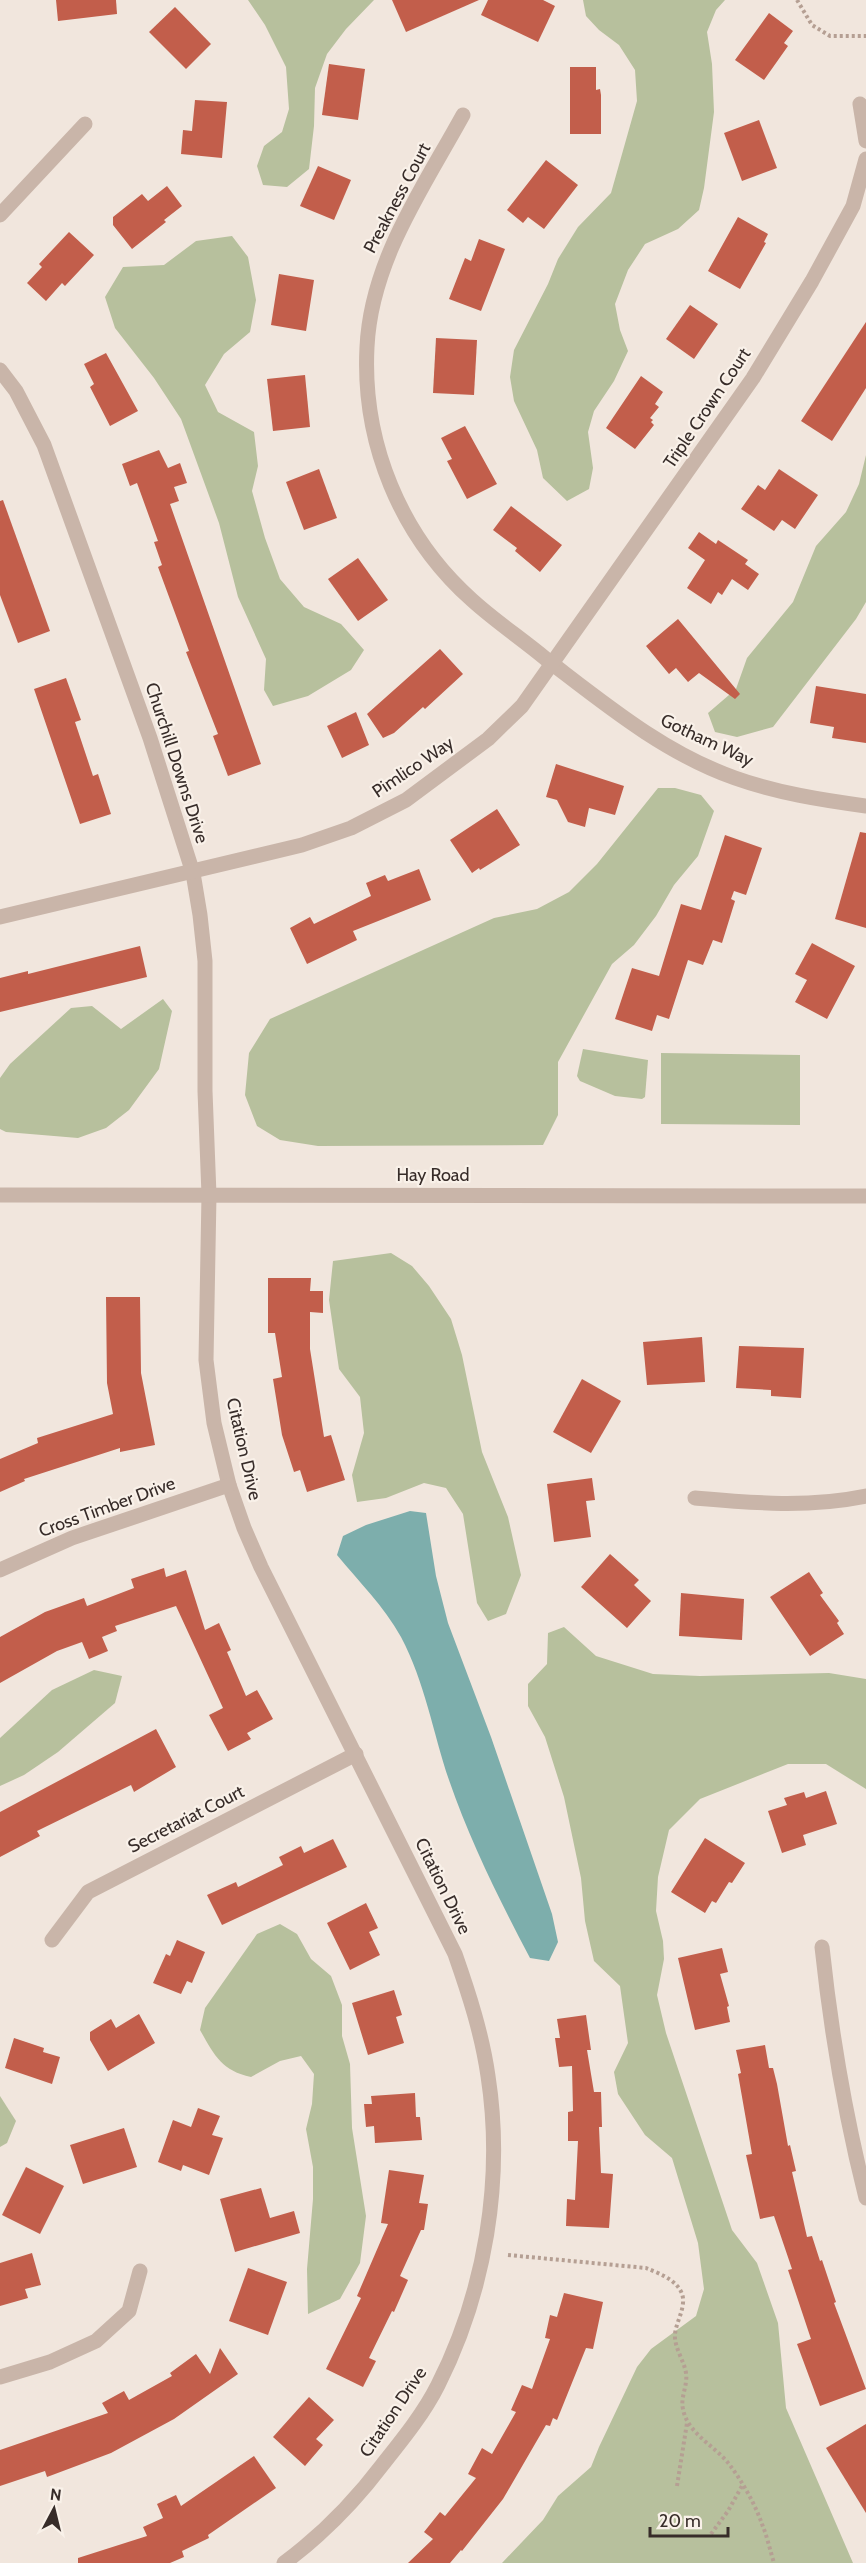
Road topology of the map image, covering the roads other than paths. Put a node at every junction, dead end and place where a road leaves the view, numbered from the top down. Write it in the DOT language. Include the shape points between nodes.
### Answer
graph roads {
  1 [pos="860,104"];
  2 [pos="463,115"];
  3 [pos="85,124"];
  4 [pos="866,141"];
  5 [pos="866,159"];
  6 [pos="0,215"];
  7 [pos="0,370"];
  8 [pos="553,664"];
  9 [pos="866,806"];
  10 [pos="193,873"];
  11 [pos="0,917"];
  12 [pos="0,1195"];
  13 [pos="208,1195"];
  14 [pos="866,1196"];
  15 [pos="229,1485"];
  16 [pos="866,1496"];
  17 [pos="695,1498"];
  18 [pos="0,1570"];
  19 [pos="356,1754"];
  20 [pos="52,1940"];
  21 [pos="822,1947"];
  22 [pos="866,2198"];
  23 [pos="140,2271"];
  24 [pos="0,2377"];
  25 [pos="284,2563"];
  1 -- 4 [label="street"];
  2 -- 8 [label="street, Preakness Court" via="386,256 377,282 367,344 369,416 389,483 420,539 471,600"];
  3 -- 6 [label="street"];
  5 -- 8 [label="street, Triple Crown Court" via="853,206 759,369"];
  7 -- 10 [label="street, Churchill Downs Drive" via="16,391 44,445 150,738"];
  8 -- 9 [label="street, Gotham Way" via="636,727 734,778 819,800"];
  8 -- 10 [label="street, Pimlico Way" via="522,706 488,739 406,800 351,828 302,845"];
  10 -- 11 [label="street, Pimlico Way"];
  10 -- 13 [label="street, Churchill Downs Drive" via="205,961"];
  12 -- 13 [label="street, Hay Road"];
  13 -- 14 [label="street, Hay Road"];
  13 -- 15 [label="street, Citation Drive" via="206,1360 214,1423"];
  15 -- 18 [label="street, Cross Timber Drive" via="72,1538"];
  15 -- 19 [label="street, Citation Drive" via="261,1567"];
  16 -- 17 [label="street" via="813,1505"];
  19 -- 20 [label="street, Secretariat Court" via="88,1892"];
  19 -- 25 [label="street, Citation Drive" via="455,1954 476,2014 488,2077 493,2182 475,2287 463,2328 437,2386 360,2493 317,2537"];
  21 -- 22 [label="street" via="831,2034"];
  23 -- 24 [label="street" via="129,2311 96,2341 50,2362"];
}
